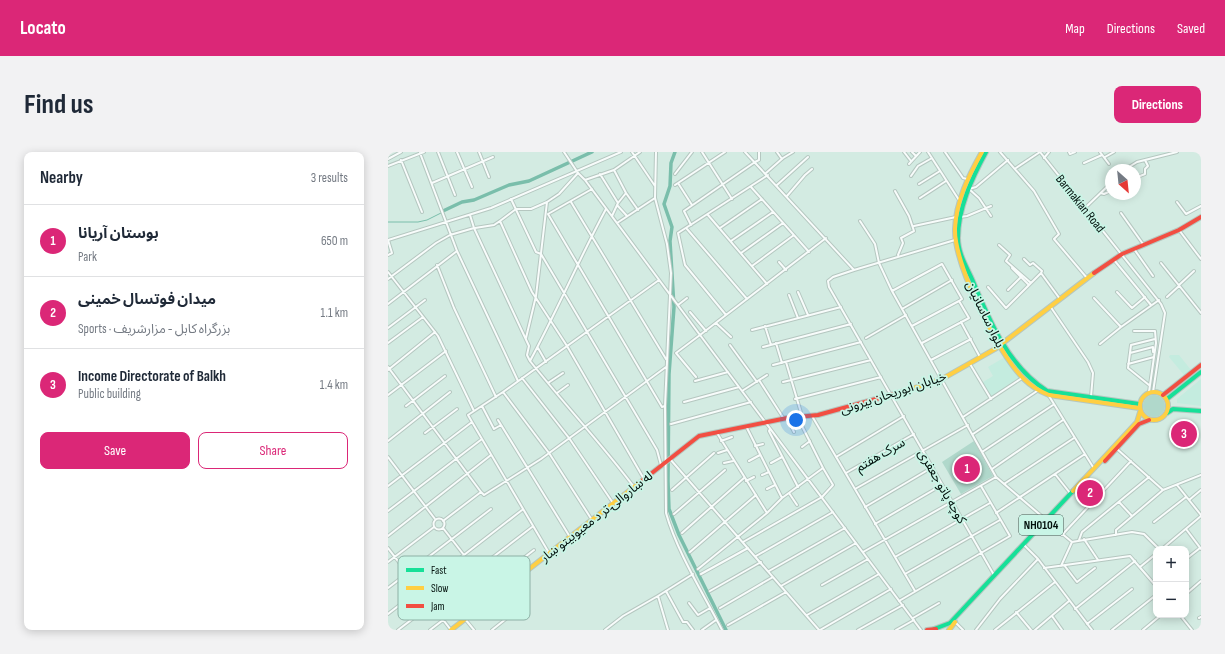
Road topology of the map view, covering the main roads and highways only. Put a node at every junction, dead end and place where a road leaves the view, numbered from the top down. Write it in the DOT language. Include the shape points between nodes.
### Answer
graph roads {
  1 [pos="982,152"];
  2 [pos="986,152"];
  3 [pos="959,217"];
  4 [pos="1201,217"];
  5 [pos="1001,344"];
  6 [pos="1201,365"];
  7 [pos="1201,372"];
  8 [pos="1163,395"];
  9 [pos="1167,401"];
  10 [pos="1140,408"];
  11 [pos="1191,409"];
  12 [pos="1201,410"];
  13 [pos="1167,413"];
  14 [pos="1149,420"];
  15 [pos="666,462"];
  16 [pos="1047,521"];
  17 [pos="1024,545"];
  18 [pos="530,568"];
  19 [pos="464,620"];
  20 [pos="937,629"];
  21 [pos="451,630"];
  22 [pos="927,630"];
  23 [pos="950,630"];
  1 -- 3 [label="main road, بلوار ساسانیان" via="967,179 960,201"];
  2 -- 3 [label="main road, بلوار ساسانیان" via="975,171"];
  3 -- 5 [label="main road, بلوار ساسانیان" via="956,239"];
  4 -- 5 [label="main road, خیابان ابوریحان بیرونی" via="1179,230 1122,254"];
  5 -- 10 [label="main road, بلوار ساسانیان" via="1038,387 1047,391 1091,397"];
  5 -- 10 [label="main road, بلوار ساسانیان" via="1023,378 1037,391 1048,395"];
  5 -- 15 [label="main road, خیابان ابوریحان بیرونی" via="942,379 891,396 812,416 785,418 699,436"];
  6 -- 8 [label="main road"];
  7 -- 9 [label="main road"];
  8 -- 9 [label="main road, NH0104"];
  8 -- 10 [label="main road, NH0104" via="1151,392 1144,396"];
  9 -- 11 [label="main road, NH0104" via="1173,406"];
  9 -- 13 [label="main road"];
  10 -- 14 [label="main road"];
  10 -- 16 [label="main road, NH0104" via="1137,422"];
  11 -- 12 [label="main road, NH0104"];
  11 -- 13 [label="main road, NH0104" via="1173,409"];
  13 -- 14 [label="main road, NH0104" via="1157,420"];
  14 -- 16 [label="main road, NH0104" via="1139,424"];
  15 -- 18 [label="main road, له ښاروالۍ تر د معیوبیتو ښار"];
  16 -- 17 [label="main road, NH0104"];
  17 -- 20 [label="main road, NH0104" via="950,623"];
  17 -- 23 [label="main road, NH0104"];
  19 -- 21 [label="main road, له ښاروالۍ تر د معیوبیتو ښار"];
  20 -- 22 [label="main road, NH0104"];
}
